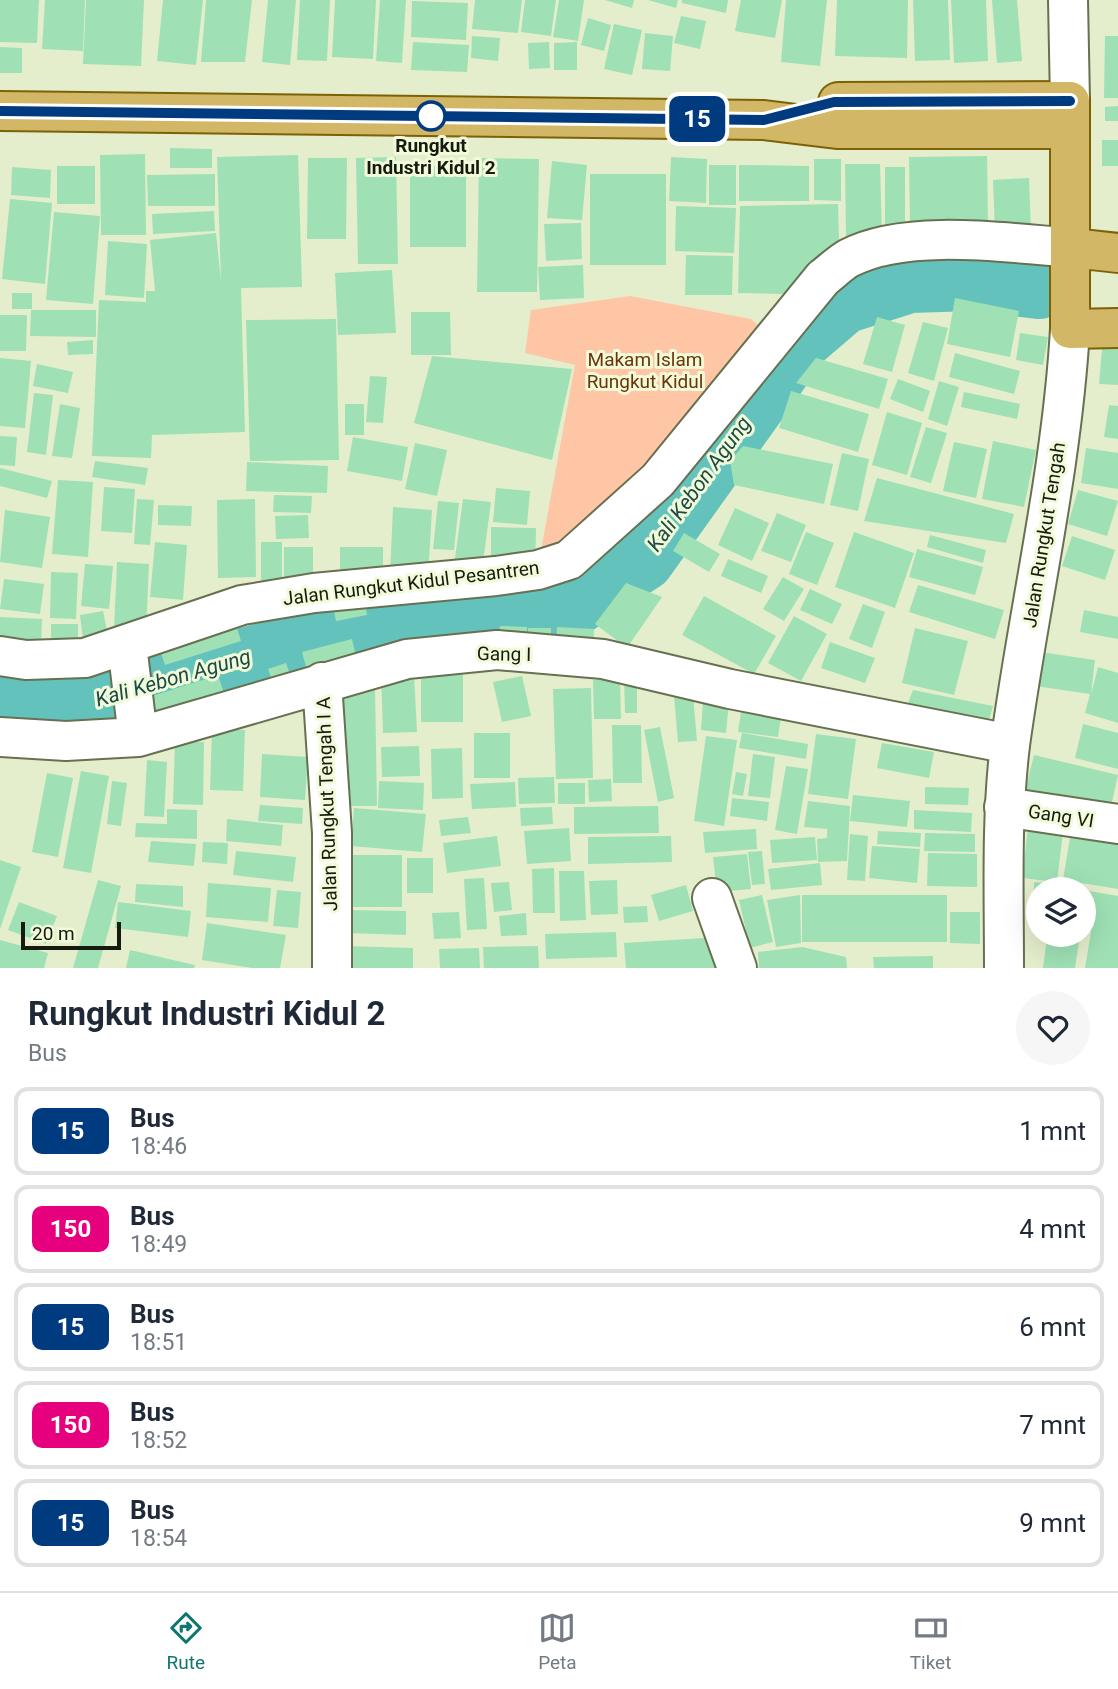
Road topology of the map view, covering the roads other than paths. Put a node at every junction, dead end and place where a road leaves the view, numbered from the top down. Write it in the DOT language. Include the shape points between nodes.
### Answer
graph roads {
  1 [pos="1068,0"];
  2 [pos="0,111"];
  3 [pos="1070,115"];
  4 [pos="1073,248"];
  5 [pos="1118,253"];
  6 [pos="1118,328"];
  7 [pos="1070,329"];
  8 [pos="0,656"];
  9 [pos="130,662"];
  10 [pos="322,682"];
  11 [pos="137,727"];
  12 [pos="0,737"];
  13 [pos="1010,744"];
  14 [pos="1004,807"];
  15 [pos="1118,824"];
  16 [pos="712,898"];
  17 [pos="332,968"];
  18 [pos="737,968"];
  19 [pos="1004,968"];
  1 -- 3 [label="street"];
  2 -- 3 [label="main road" via="764,120 837,129"];
  3 -- 4 [label="main road, Jalan Rungkut Tengah"];
  4 -- 5 [label="main road"];
  4 -- 7 [label="main road, Jalan Rungkut Tengah"];
  4 -- 9 [label="street, Jalan Rungkut Kidul Pesantren" via="957,239 875,248 847,259 823,278 658,480 569,560 496,576 314,593 242,605"];
  6 -- 7 [label="main road"];
  7 -- 13 [label="street, Jalan Rungkut Tengah" via="1066,402"];
  8 -- 9 [label="street, Jalan Rungkut Kidul Pesantren"];
  9 -- 11 [label="street"];
  10 -- 11 [label="street, Gang I"];
  10 -- 13 [label="street, Gang I" via="407,659 497,650 603,659"];
  10 -- 17 [label="street, Jalan Rungkut Tengah I A" via="332,833"];
  11 -- 12 [label="street, Gang I" via="66,741"];
  13 -- 14 [label="street, Jalan Rungkut Tengah"];
  14 -- 15 [label="street, Gang VI"];
  14 -- 19 [label="street, Jalan Rungkut Tengah"];
  16 -- 18 [label="street"];
}
